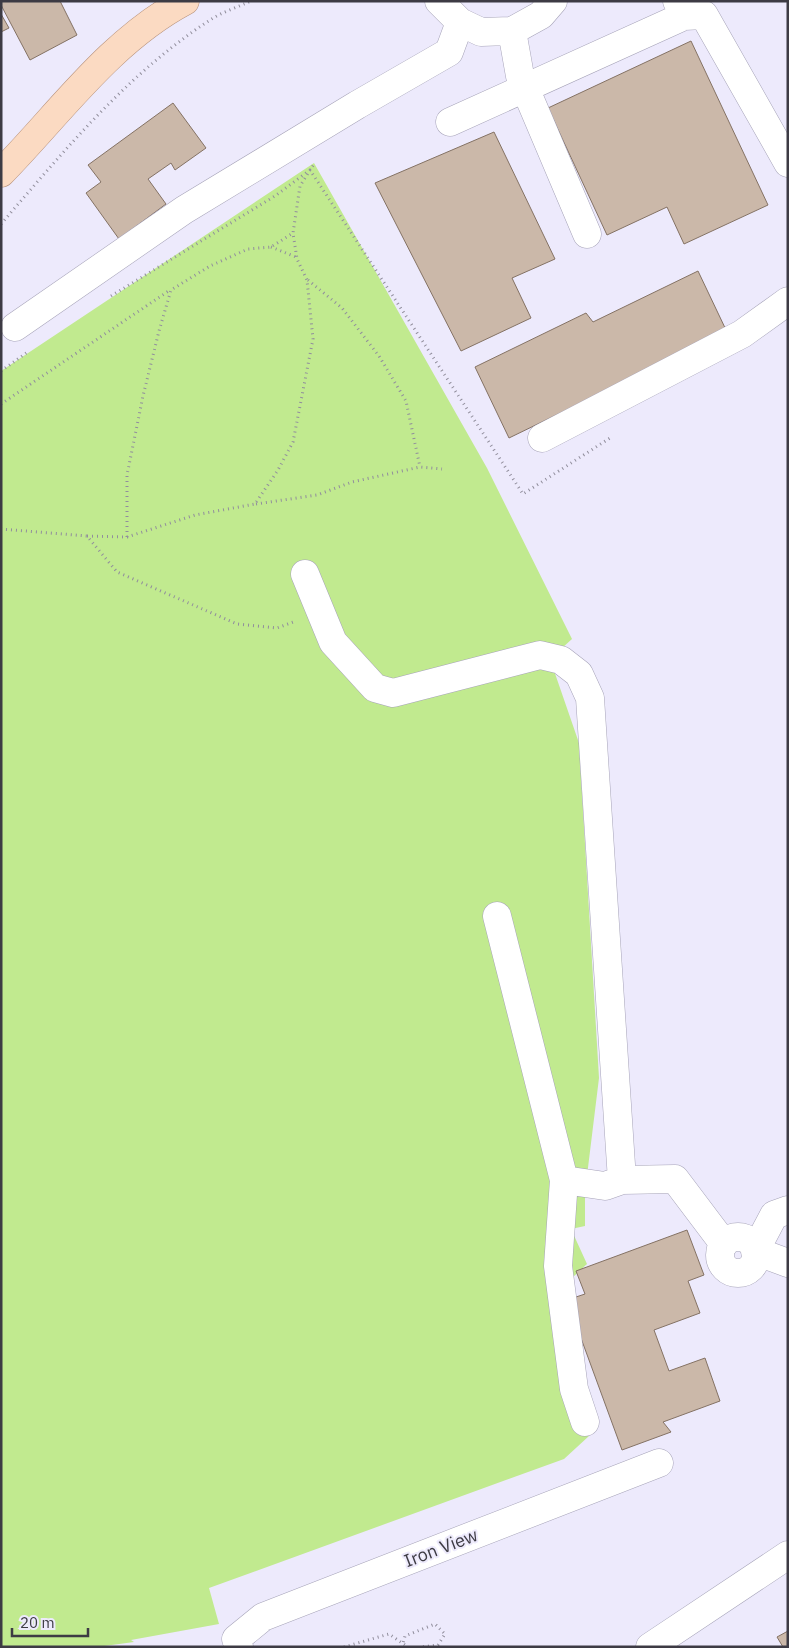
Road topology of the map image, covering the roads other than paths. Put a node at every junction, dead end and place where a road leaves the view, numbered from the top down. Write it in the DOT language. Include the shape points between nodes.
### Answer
graph roads {
  1 [pos="185,1"];
  2 [pos="553,1"];
  3 [pos="441,2"];
  4 [pos="680,8"];
  5 [pos="460,22"];
  6 [pos="512,31"];
  7 [pos="525,89"];
  8 [pos="450,122"];
  9 [pos="788,163"];
  10 [pos="1,173"];
  11 [pos="587,234"];
  12 [pos="788,301"];
  13 [pos="15,327"];
  14 [pos="542,438"];
  15 [pos="305,574"];
  16 [pos="497,916"];
  17 [pos="564,1180"];
  18 [pos="622,1180"];
  19 [pos="788,1210"];
  20 [pos="755,1251"];
  21 [pos="788,1264"];
  22 [pos="586,1422"];
  23 [pos="659,1462"];
  24 [pos="788,1555"];
  25 [pos="239,1647"];
  26 [pos="650,1647"];
  1 -- 10 [label="main road" via="166,11 111,55"];
  2 -- 6 [label="street" via="541,16"];
  3 -- 5 [label="street"];
  4 -- 7 [label="street"];
  4 -- 9 [label="street" via="704,15"];
  5 -- 6 [label="street" via="480,32"];
  5 -- 13 [label="street" via="449,52 184,210"];
  6 -- 7 [label="street"];
  7 -- 8 [label="street"];
  7 -- 11 [label="street"];
  12 -- 14 [label="street" via="742,334"];
  15 -- 18 [label="street" via="333,642 375,688 393,693 540,655 561,660 579,674 590,698"];
  16 -- 17 [label="street"];
  17 -- 18 [label="street" via="605,1186"];
  17 -- 22 [label="street" via="558,1266 574,1389"];
  18 -- 20 [label="street" via="675,1179 724,1244 733,1238 744,1238"];
  19 -- 20 [label="street" via="774,1215"];
  20 -- 21 [label="street"];
  23 -- 25 [label="street, Iron View" via="263,1617 236,1639"];
  24 -- 26 [label="street"];
}
